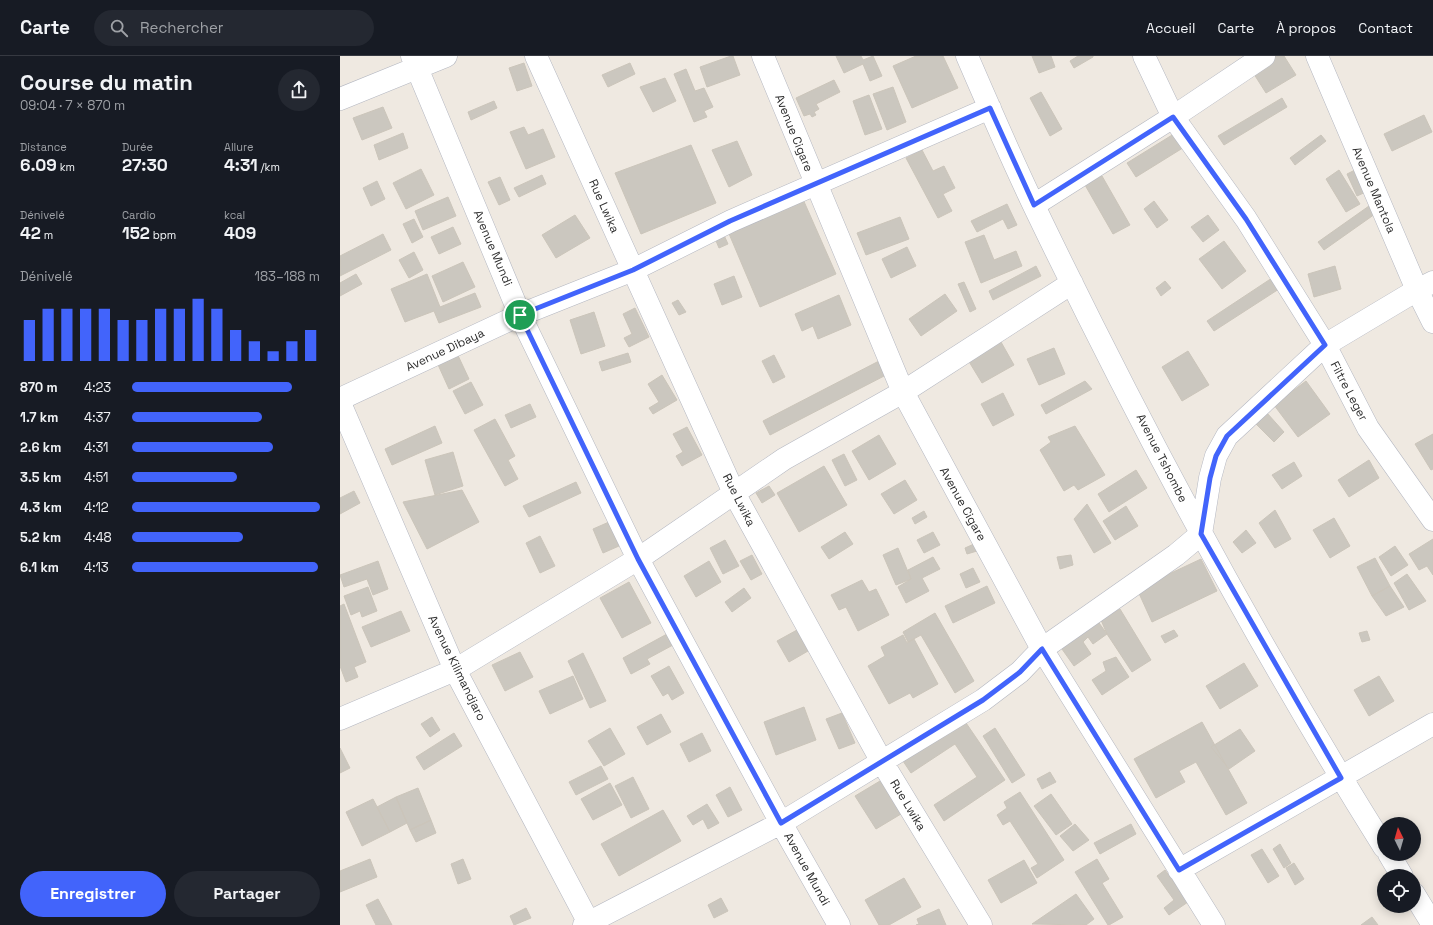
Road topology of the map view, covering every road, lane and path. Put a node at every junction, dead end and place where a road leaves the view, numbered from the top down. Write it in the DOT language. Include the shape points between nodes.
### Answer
graph roads {
  1 [pos="446,56"];
  2 [pos="536,56"];
  3 [pos="763,56"];
  4 [pos="967,56"];
  5 [pos="1144,56"];
  6 [pos="1264,56"];
  7 [pos="1318,56"];
  8 [pos="415,62"];
  9 [pos="340,99"];
  10 [pos="990,108"];
  11 [pos="1173,117"];
  12 [pos="815,183"];
  13 [pos="1034,205"];
  14 [pos="633,270"];
  15 [pos="1072,283"];
  16 [pos="1425,286"];
  17 [pos="520,315"];
  18 [pos="1433,322"];
  19 [pos="1325,345"];
  20 [pos="903,392"];
  21 [pos="340,399"];
  22 [pos="340,403"];
  23 [pos="734,493"];
  24 [pos="1433,520"];
  25 [pos="1201,534"];
  26 [pos="638,559"];
  27 [pos="1042,649"];
  28 [pos="455,670"];
  29 [pos="340,719"];
  30 [pos="1433,724"];
  31 [pos="882,762"];
  32 [pos="1341,778"];
  33 [pos="781,823"];
  34 [pos="1377,836"];
  35 [pos="1179,870"];
  36 [pos="1421,905"];
  37 [pos="1205,922"];
  38 [pos="587,924"];
  39 [pos="839,925"];
  40 [pos="981,925"];
  41 [pos="1433,925"];
  1 -- 8 [label="street"];
  2 -- 14 [label="street, Rue Lwika"];
  3 -- 12 [label="street, Avenue Cigare"];
  4 -- 10 [label="street, Avenue Tshombe"];
  5 -- 11 [label="street, Filtre Leger"];
  6 -- 11 [label="street"];
  7 -- 16 [label="street, Avenue Mantola"];
  8 -- 9 [label="street"];
  8 -- 17 [label="street, Avenue Mundi"];
  10 -- 12 [label="street, Avenue Dibaya"];
  10 -- 13 [label="street, Avenue Tshombe"];
  11 -- 13 [label="street"];
  11 -- 19 [label="street, Filtre Leger" via="1246,219"];
  12 -- 14 [label="street, Avenue Dibaya" via="730,221"];
  12 -- 20 [label="street, Avenue Cigare"];
  13 -- 15 [label="street, Avenue Tshombe"];
  14 -- 17 [label="street, Avenue Dibaya"];
  14 -- 23 [label="street, Rue Lwika"];
  15 -- 20 [label="street"];
  15 -- 25 [label="street, Avenue Tshombe"];
  16 -- 18 [label="street, Avenue Mantola"];
  16 -- 19 [label="street"];
  17 -- 21 [label="street, Avenue Dibaya"];
  17 -- 26 [label="street, Avenue Mundi"];
  19 -- 24 [label="street, Filtre Leger" via="1368,428"];
  19 -- 25 [label="street" via="1227,436 1216,456 1210,478"];
  20 -- 23 [label="street" via="784,459"];
  20 -- 27 [label="street, Avenue Cigare"];
  22 -- 28 [label="street, Avenue Kilimandjaro"];
  23 -- 26 [label="street"];
  23 -- 31 [label="street, Rue Lwika"];
  25 -- 27 [label="street" via="1176,555"];
  25 -- 32 [label="street, Avenue Tshombe"];
  26 -- 28 [label="street"];
  26 -- 33 [label="street, Avenue Mundi"];
  27 -- 31 [label="street" via="1020,672 983,700"];
  27 -- 35 [label="street, Avenue Cigare"];
  28 -- 29 [label="street"];
  28 -- 38 [label="street, Avenue Kilimandjaro"];
  30 -- 32 [label="street"];
  31 -- 33 [label="street"];
  31 -- 40 [label="street, Rue Lwika"];
  32 -- 34 [label="street, Avenue Tshombe"];
  32 -- 35 [label="street"];
  33 -- 38 [label="street"];
  33 -- 39 [label="street, Avenue Mundi"];
  35 -- 37 [label="street, Avenue Cigare"];
  36 -- 41 [label="street"];
}
